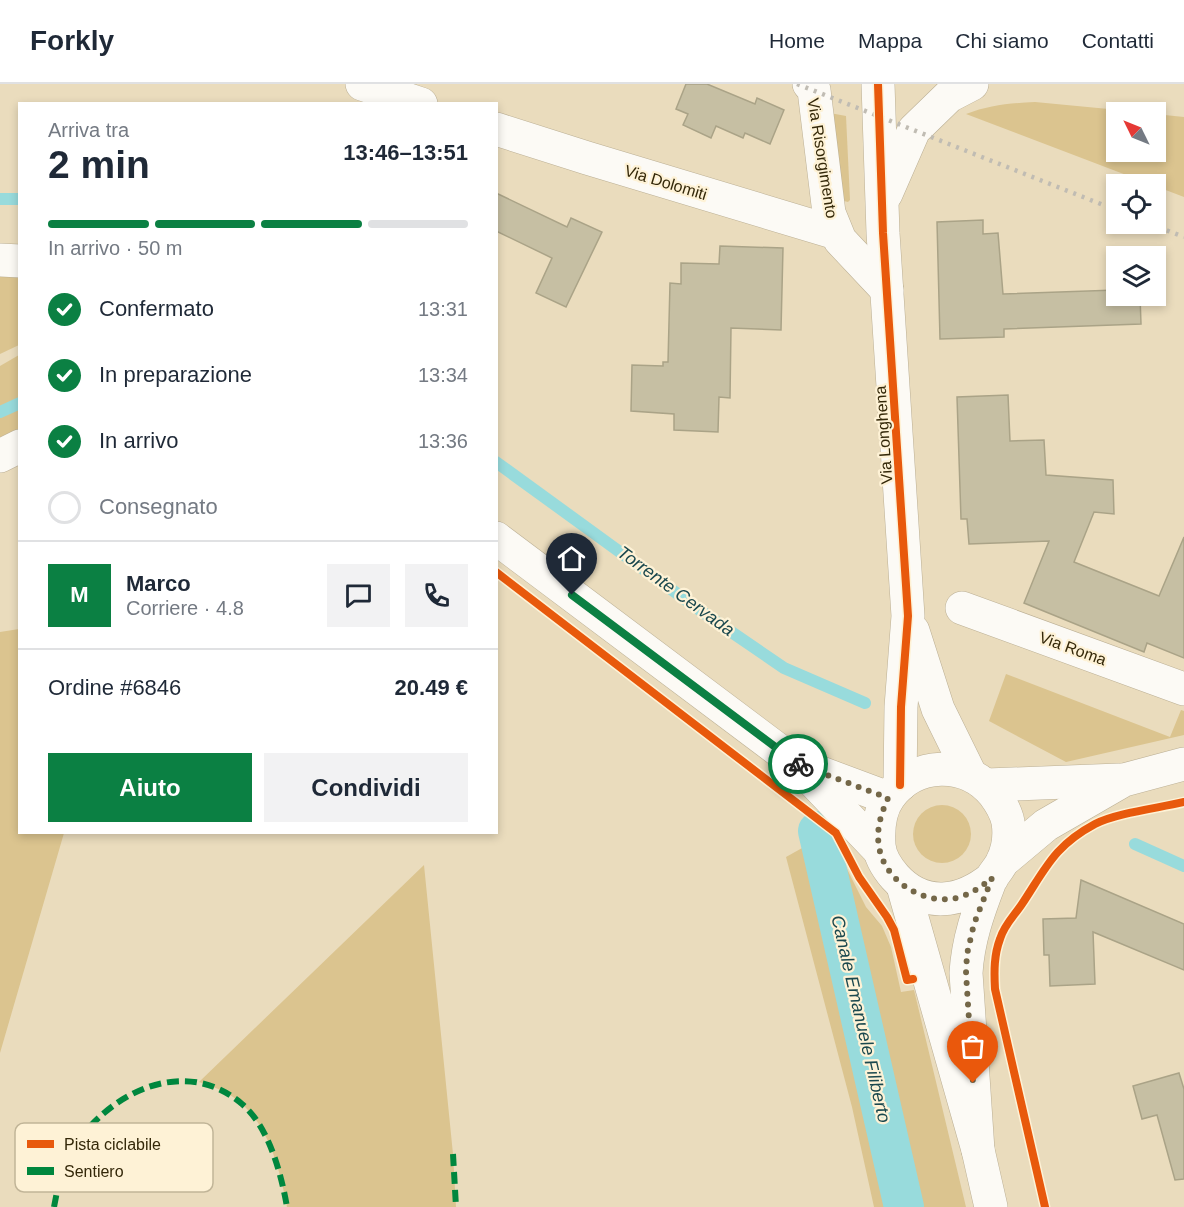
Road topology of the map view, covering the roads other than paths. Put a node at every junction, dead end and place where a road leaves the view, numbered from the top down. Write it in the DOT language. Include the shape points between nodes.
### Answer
graph roads {
  1 [pos="362,84"];
  2 [pos="809,84"];
  3 [pos="878,84"];
  4 [pos="972,84"];
  5 [pos="415,102"];
  6 [pos="498,130"];
  7 [pos="882,204"];
  8 [pos="836,232"];
  9 [pos="0,260"];
  10 [pos="18,261"];
  11 [pos="887,290"];
  12 [pos="18,447"];
  13 [pos="0,456"];
  14 [pos="498,540"];
  15 [pos="962,608"];
  16 [pos="908,616"];
  17 [pos="1184,689"];
  18 [pos="797,764"];
  19 [pos="1184,764"];
  20 [pos="979,779"];
  21 [pos="1124,780"];
  22 [pos="894,791"];
  23 [pos="879,850"];
  24 [pos="997,869"];
  25 [pos="903,886"];
  26 [pos="978,1150"];
  27 [pos="991,1207"];
  1 -- 5 [label="street"];
  2 -- 8 [label="street, Via Risorgimento"];
  3 -- 7 [label="street, Via Longhena"];
  4 -- 7 [label="street, Via Longhena" via="949,96 914,130"];
  6 -- 8 [label="street, Via Dolomiti"];
  7 -- 11 [label="street, Via Longhena"];
  8 -- 11 [label="street"];
  9 -- 10 [label="street"];
  11 -- 16 [label="street, Via Longhena"];
  12 -- 13 [label="street"];
  14 -- 18 [label="street"];
  15 -- 17 [label="street, Via Roma"];
  16 -- 20 [label="street, Via Longhena" via="938,709"];
  16 -- 22 [label="street, Via Longhena"];
  18 -- 22 [label="street"];
  18 -- 23 [label="street"];
  19 -- 21 [label="street"];
  20 -- 21 [label="street"];
  20 -- 22 [label="street" via="952,769 934,769 916,774"];
  20 -- 24 [label="street, Via Longhena" via="1000,801 1008,821 1008,841"];
  21 -- 24 [label="street" via="1046,825"];
  22 -- 23 [label="street, Via Longhena" via="879,823"];
  23 -- 25 [label="street, Via Longhena" via="888,870"];
  24 -- 25 [label="street, Via Longhena" via="976,890 958,897 939,899"];
  24 -- 26 [label="street, Via Longhena" via="974,924 967,954"];
  25 -- 26 [label="street, Via Longhena"];
  26 -- 27 [label="street, Via Longhena"];
}
